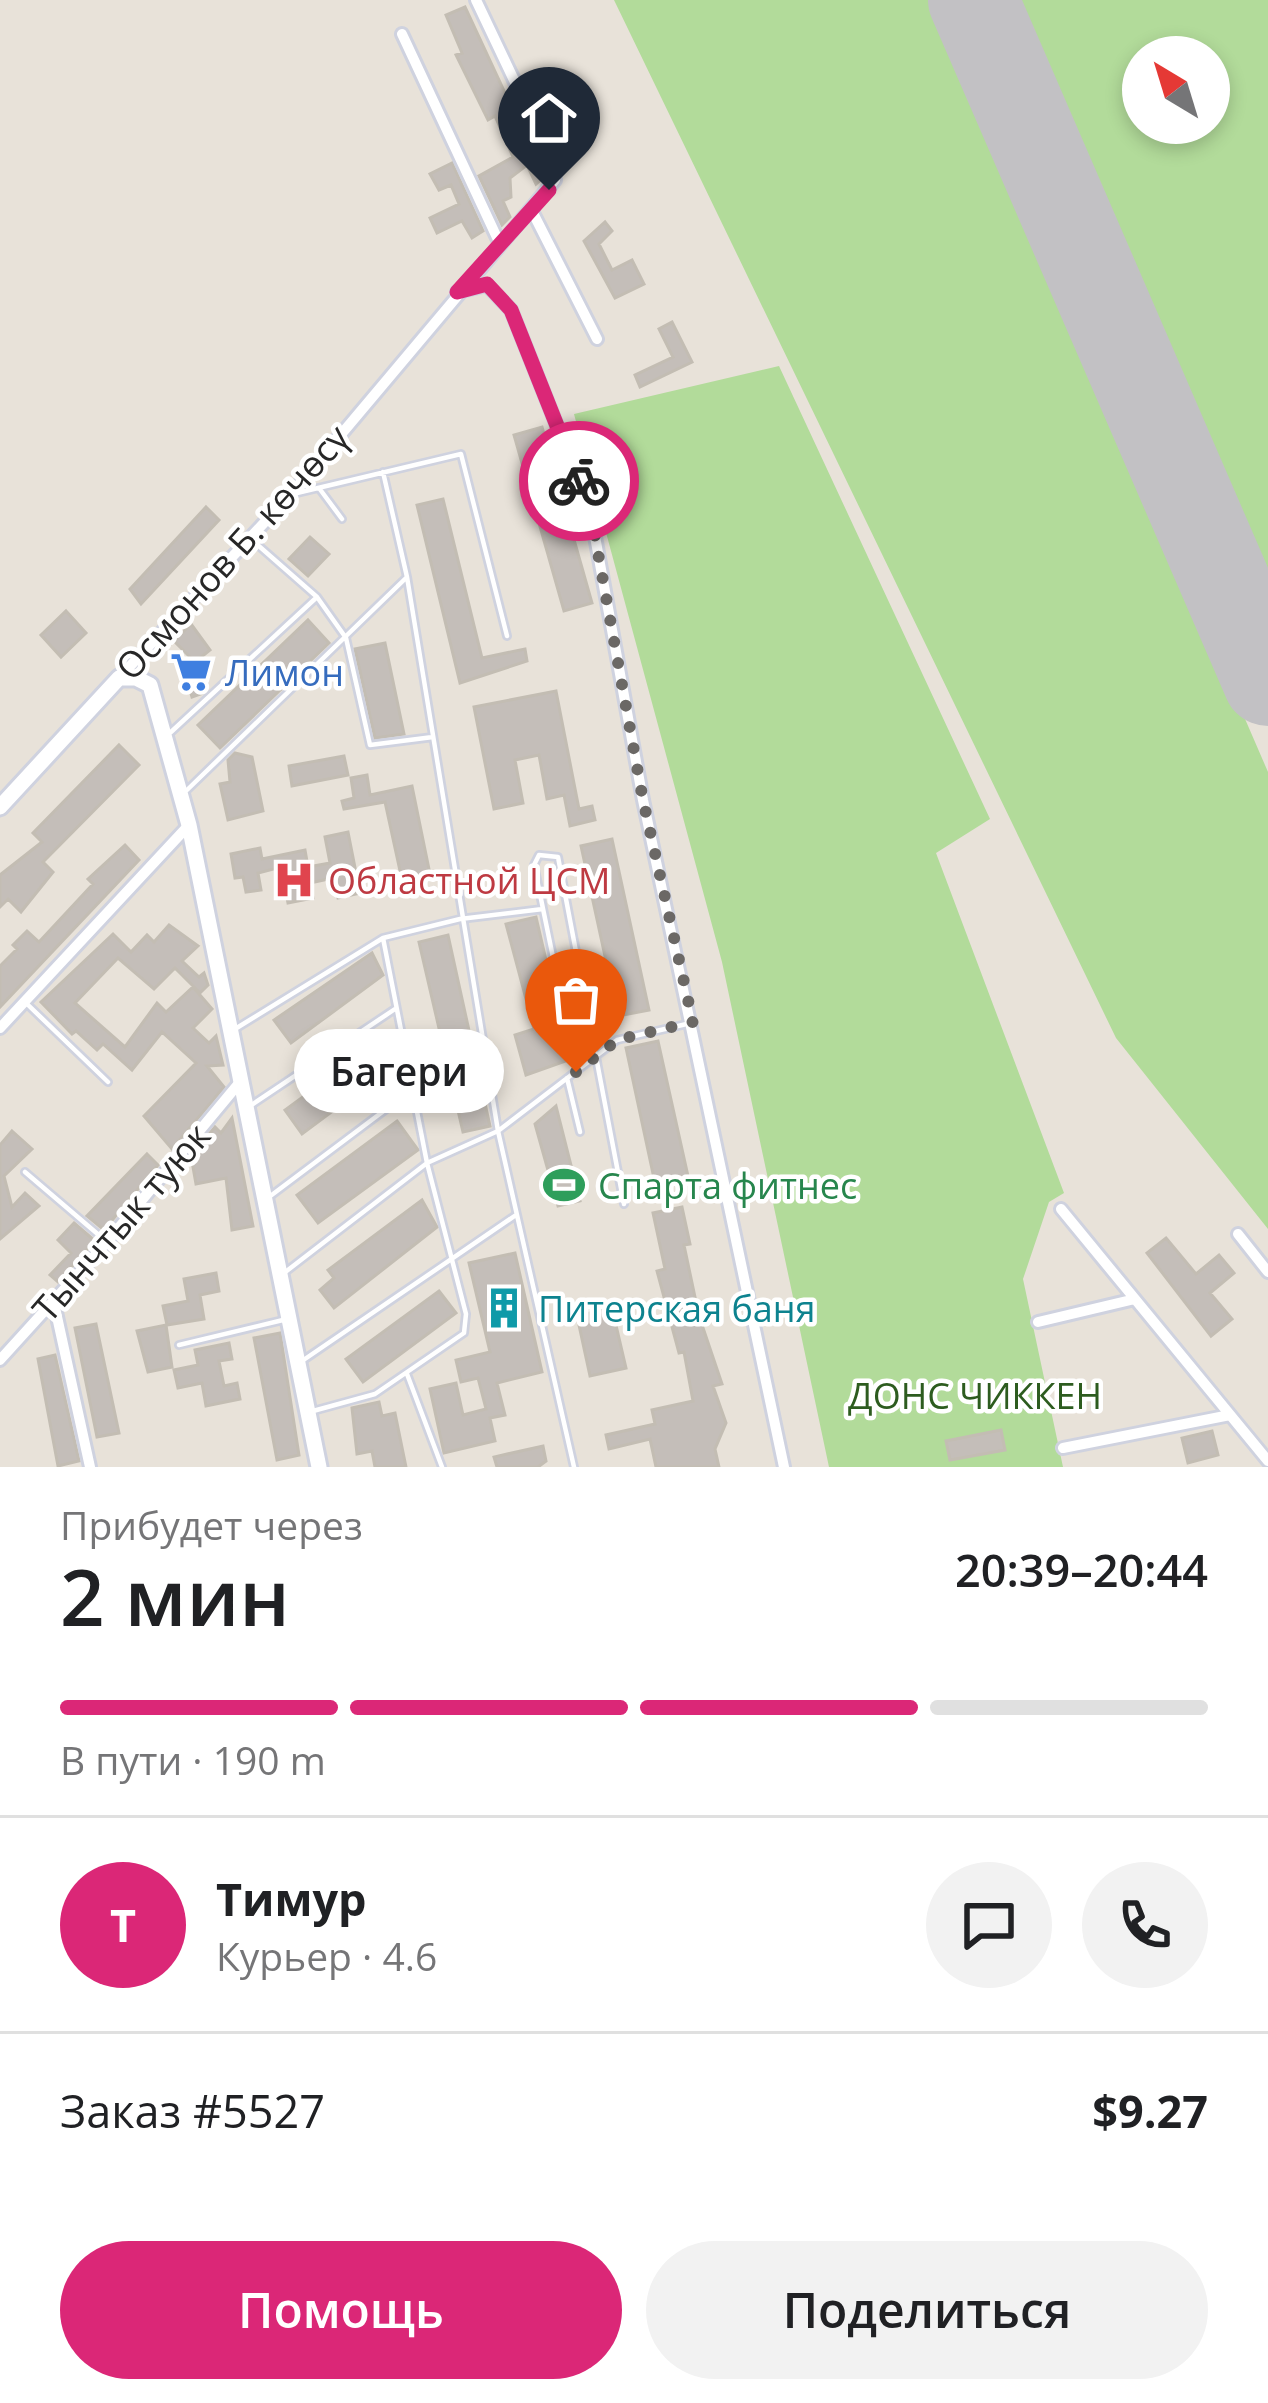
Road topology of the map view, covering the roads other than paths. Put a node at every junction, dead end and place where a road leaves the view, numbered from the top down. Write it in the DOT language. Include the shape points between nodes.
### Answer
graph roads {
  1 [pos="476,0"];
  2 [pos="401,34"];
  3 [pos="532,212"];
  4 [pos="500,244"];
  5 [pos="457,292"];
  6 [pos="597,339"];
  7 [pos="383,472"];
  8 [pos="319,488"];
  9 [pos="291,494"];
  10 [pos="342,519"];
  11 [pos="251,538"];
  12 [pos="407,578"];
  13 [pos="317,597"];
  14 [pos="507,636"];
  15 [pos="346,638"];
  16 [pos="118,678"];
  17 [pos="166,736"];
  18 [pos="433,737"];
  19 [pos="180,796"];
  20 [pos="0,807"];
  21 [pos="188,824"];
  22 [pos="543,910"];
  23 [pos="460,919"];
  24 [pos="383,938"];
  25 [pos="26,1002"];
  26 [pos="588,1004"];
  27 [pos="396,1009"];
  28 [pos="693,1022"];
  29 [pos="0,1028"];
  30 [pos="230,1032"];
  31 [pos="598,1054"];
  32 [pos="567,1078"];
  33 [pos="108,1082"];
  34 [pos="240,1082"];
  35 [pos="413,1088"];
  36 [pos="245,1109"];
  37 [pos="498,1131"];
  38 [pos="580,1132"];
  39 [pos="427,1163"];
  40 [pos="25,1172"];
  41 [pos="264,1200"];
  42 [pos="624,1204"];
  43 [pos="1061,1209"];
  44 [pos="518,1214"];
  45 [pos="1238,1234"];
  46 [pos="107,1243"];
  47 [pos="450,1257"];
  48 [pos="1268,1272"];
  49 [pos="279,1276"];
  50 [pos="1135,1299"];
  51 [pos="54,1303"];
  52 [pos="288,1319"];
  53 [pos="1037,1322"];
  54 [pos="179,1346"];
  55 [pos="0,1360"];
  56 [pos="298,1364"];
  57 [pos="407,1374"];
  58 [pos="308,1413"];
  59 [pos="1230,1415"];
  60 [pos="1063,1448"];
  61 [pos="1268,1461"];
  62 [pos="90,1467"];
  63 [pos="319,1467"];
  64 [pos="442,1467"];
  65 [pos="574,1467"];
  66 [pos="784,1467"];
  1 -- 3 [label="street" via="554,169 556,180"];
  2 -- 4 [label="street"];
  3 -- 4 [label="street, Осмонов Б. көчөсү"];
  3 -- 6 [label="street"];
  4 -- 5 [label="street, Осмонов Б. көчөсү"];
  5 -- 9 [label="street, Осмонов Б. көчөсү"];
  5 -- 28 [label="street" via="487,284 511,310 590,509"];
  7 -- 8 [label="lane"];
  7 -- 12 [label="lane"];
  7 -- 14 [label="lane" via="461,454"];
  8 -- 9 [label="lane"];
  8 -- 10 [label="lane"];
  9 -- 11 [label="street, Осмонов Б. көчөсү"];
  11 -- 13 [label="lane"];
  11 -- 16 [label="street, Осмонов Б. көчөсү"];
  12 -- 15 [label="lane"];
  12 -- 18 [label="lane"];
  13 -- 15 [label="lane"];
  13 -- 17 [label="lane"];
  15 -- 18 [label="lane" via="370,745"];
  15 -- 19 [label="lane"];
  16 -- 17 [label="main road" via="150,685"];
  16 -- 20 [label="main road, Осмонов Б. көчөсү"];
  17 -- 19 [label="main road"];
  18 -- 23 [label="lane"];
  19 -- 21 [label="main road"];
  21 -- 25 [label="street"];
  21 -- 30 [label="main road"];
  22 -- 23 [label="lane"];
  22 -- 26 [label="lane" via="562,1000 579,1011"];
  22 -- 26 [label="lane" via="534,865 550,853 558,857"];
  23 -- 24 [label="lane"];
  23 -- 37 [label="lane"];
  24 -- 27 [label="lane"];
  24 -- 30 [label="lane"];
  25 -- 29 [label="street"];
  25 -- 33 [label="lane"];
  26 -- 31 [label="lane"];
  27 -- 35 [label="lane"];
  27 -- 36 [label="lane"];
  28 -- 31 [label="lane" via="617,1040"];
  28 -- 66 [label="street"];
  30 -- 34 [label="main road"];
  31 -- 32 [label="lane"];
  31 -- 42 [label="lane"];
  32 -- 37 [label="lane"];
  32 -- 38 [label="lane"];
  34 -- 36 [label="main road"];
  34 -- 46 [label="street, Тынчтык туюк"];
  35 -- 39 [label="lane"];
  35 -- 41 [label="lane"];
  36 -- 41 [label="main road"];
  37 -- 39 [label="lane"];
  37 -- 44 [label="lane"];
  39 -- 47 [label="lane"];
  39 -- 49 [label="lane"];
  40 -- 46 [label="lane"];
  41 -- 49 [label="main road"];
  43 -- 50 [label="street"];
  44 -- 47 [label="lane"];
  44 -- 65 [label="lane"];
  45 -- 48 [label="street"];
  46 -- 51 [label="street, Тынчтык туюк"];
  47 -- 56 [label="lane"];
  47 -- 57 [label="lane" via="464,1334"];
  49 -- 52 [label="main road"];
  50 -- 53 [label="street"];
  50 -- 59 [label="street"];
  51 -- 55 [label="street, Тынчтык туюк"];
  51 -- 62 [label="street"];
  52 -- 54 [label="lane"];
  52 -- 56 [label="main road"];
  56 -- 58 [label="main road"];
  57 -- 58 [label="lane" via="375,1394"];
  57 -- 64 [label="lane"];
  58 -- 63 [label="main road"];
  59 -- 60 [label="street"];
  59 -- 61 [label="street"];
}
